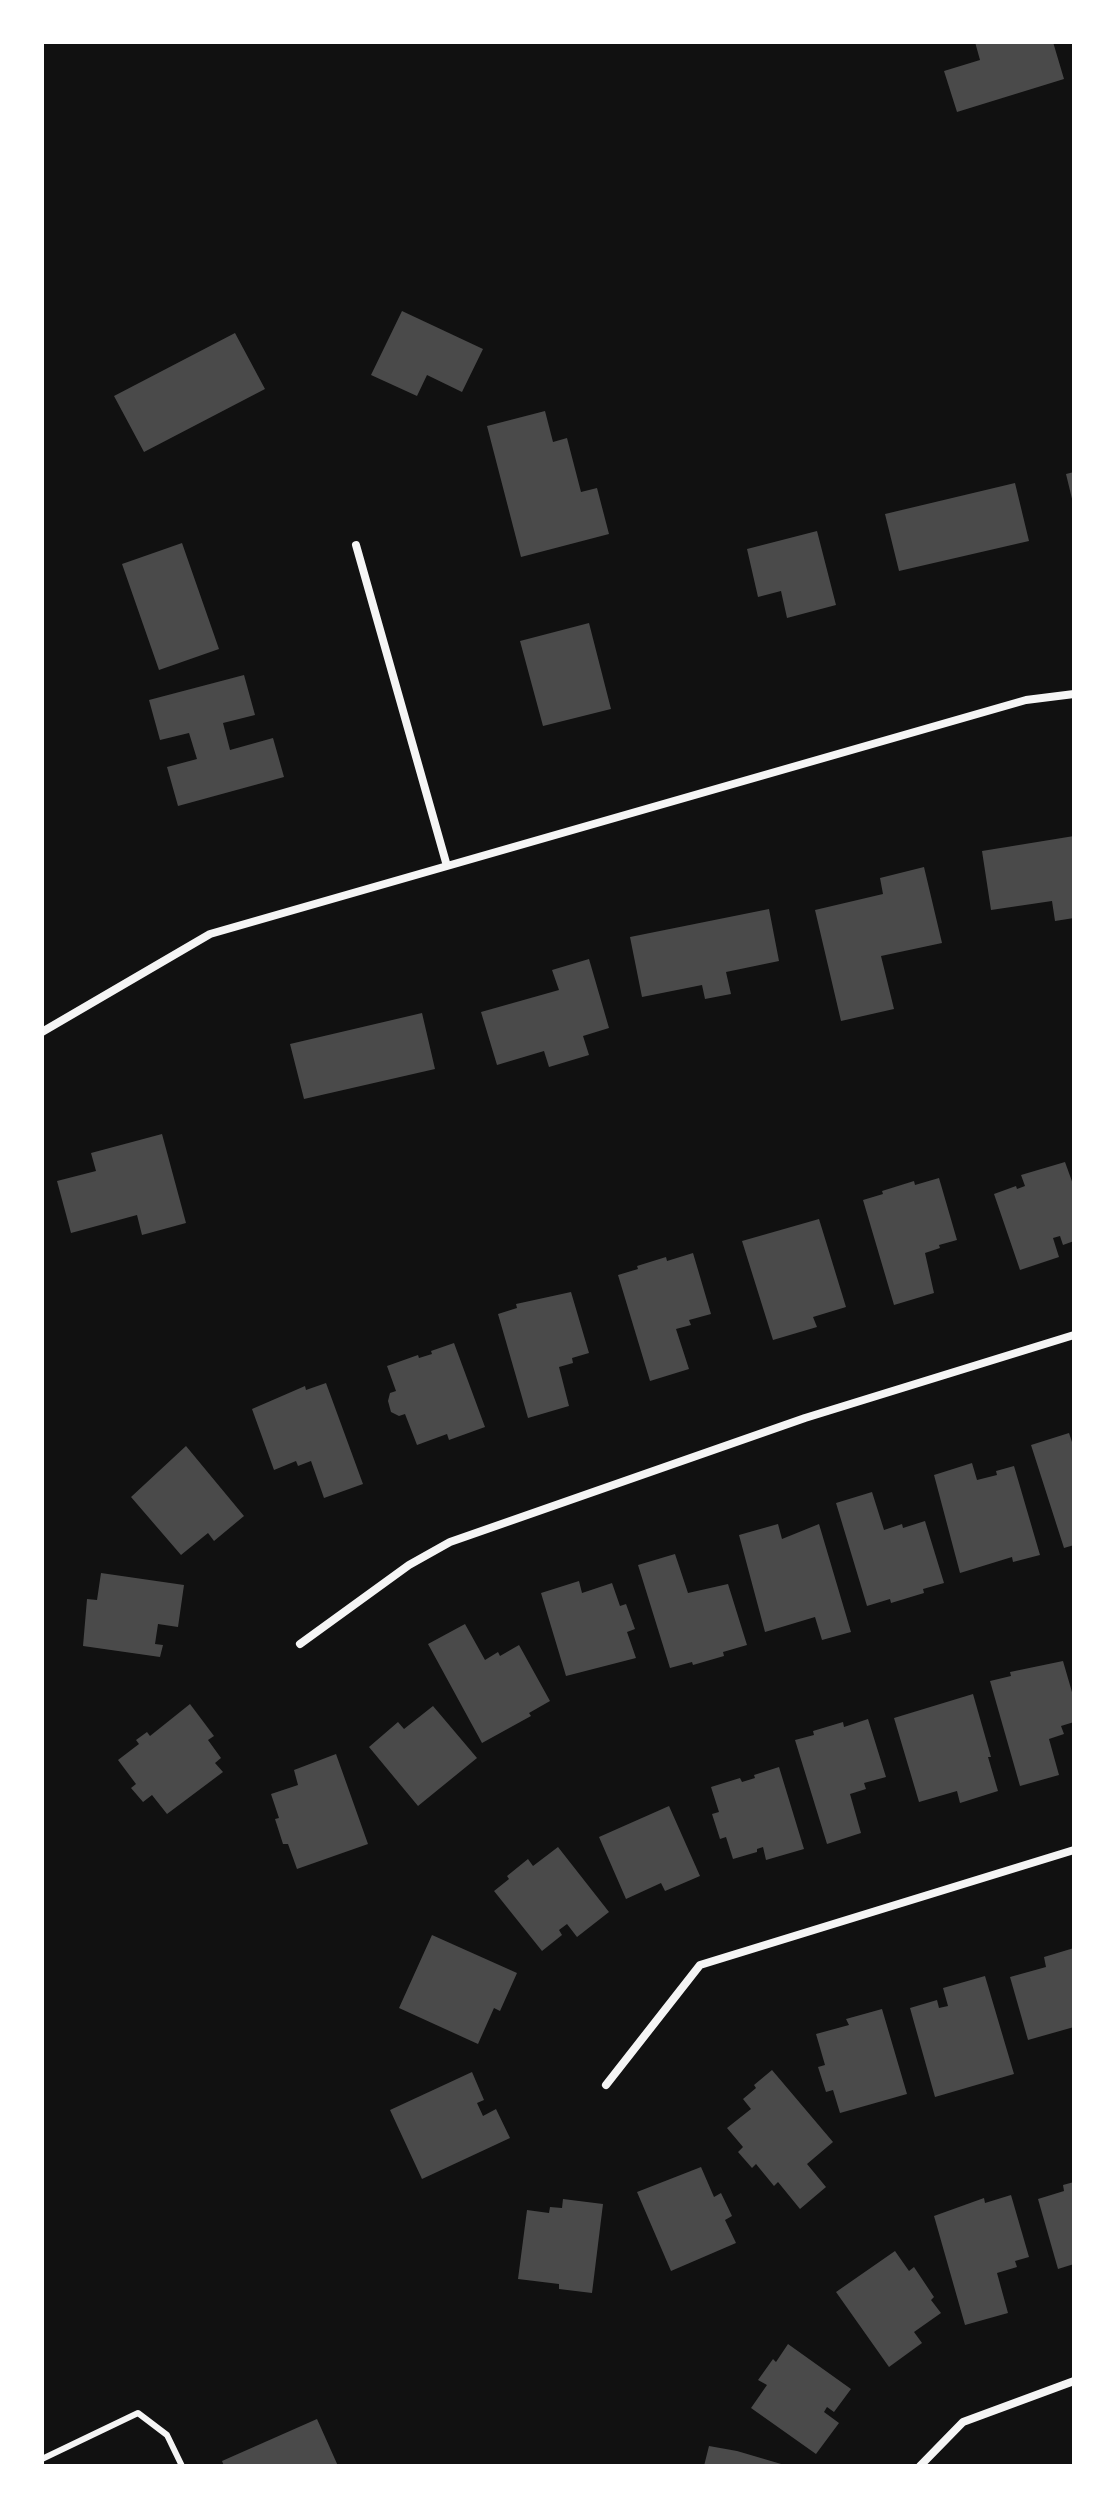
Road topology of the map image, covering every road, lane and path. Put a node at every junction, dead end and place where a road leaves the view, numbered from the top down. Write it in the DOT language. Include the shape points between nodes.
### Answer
graph roads {
  1 [pos="356,545"];
  2 [pos="1074,694"];
  3 [pos="447,866"];
  4 [pos="42,1032"];
  5 [pos="1074,1335"];
  6 [pos="300,1644"];
  7 [pos="1074,1850"];
  8 [pos="606,2085"];
  9 [pos="1074,2381"];
  10 [pos="42,2459"];
  11 [pos="182,2466"];
  12 [pos="920,2466"];
  1 -- 3 [label="street"];
  2 -- 3 [label="street" via="1026,700"];
  3 -- 4 [label="street" via="210,934"];
  5 -- 6 [label="street" via="805,1418 450,1542 409,1565"];
  7 -- 8 [label="street" via="700,1965"];
  9 -- 12 [label="street" via="963,2422"];
  10 -- 11 [label="lane" via="138,2413 167,2435"];
}
